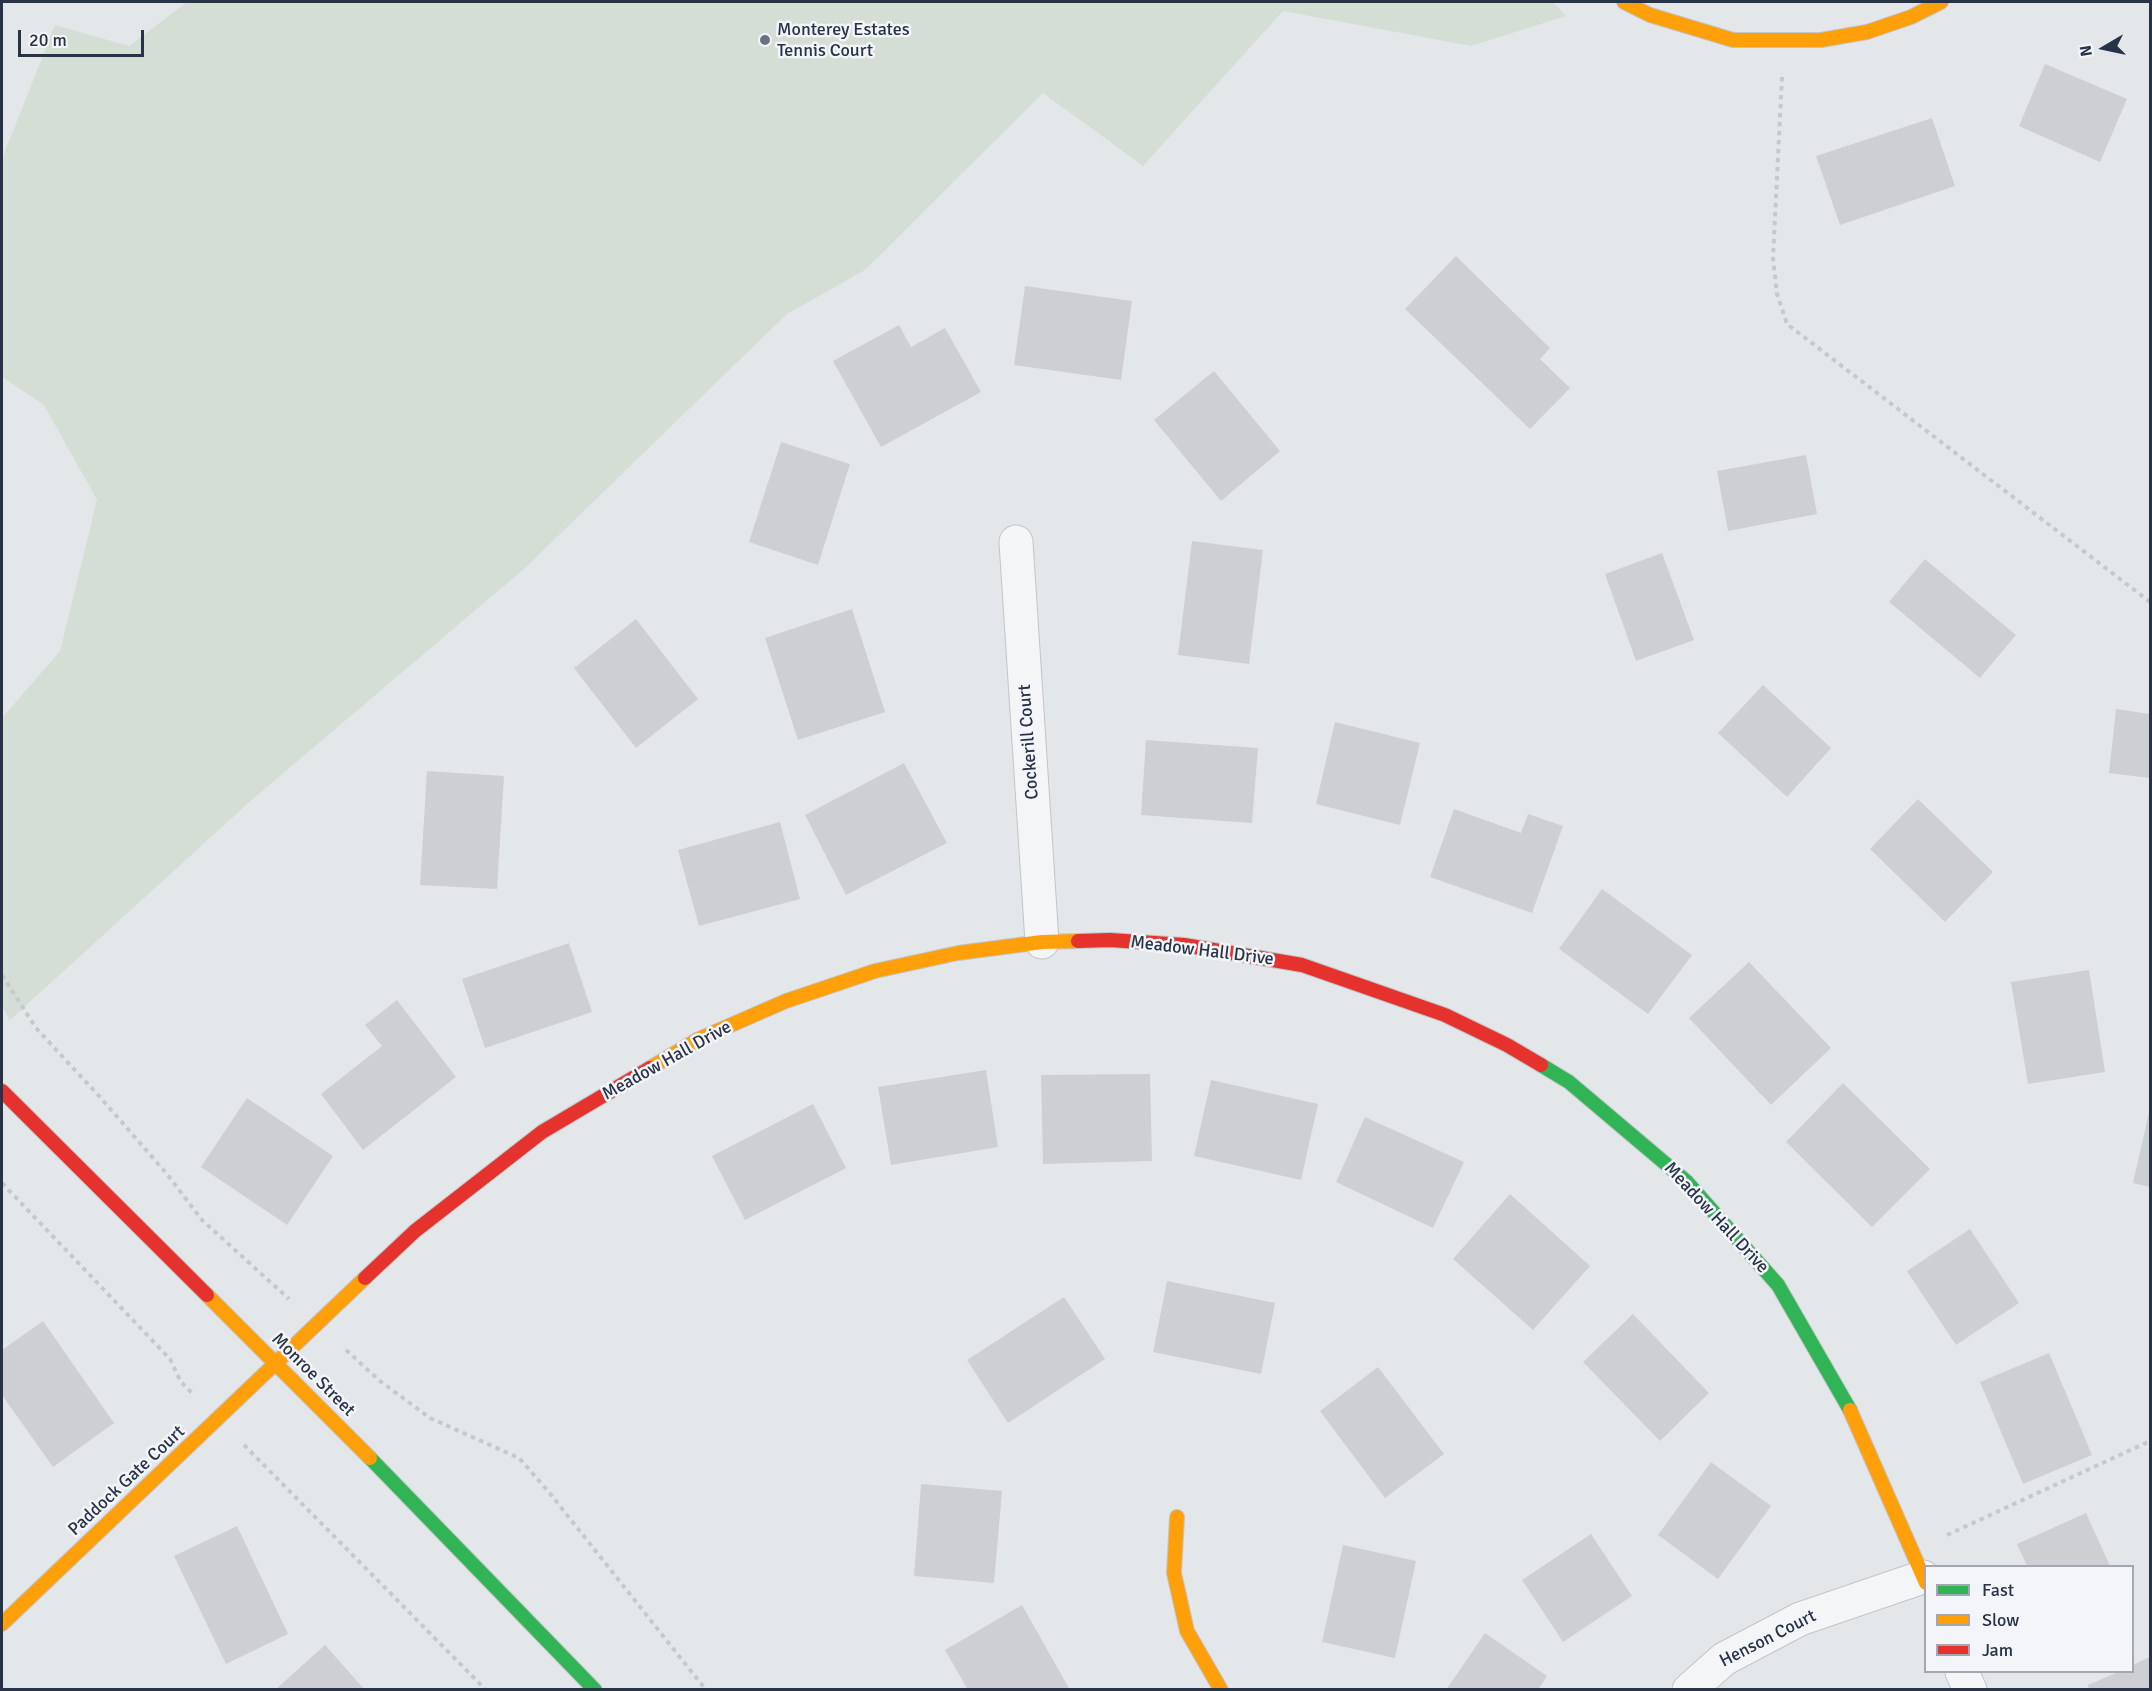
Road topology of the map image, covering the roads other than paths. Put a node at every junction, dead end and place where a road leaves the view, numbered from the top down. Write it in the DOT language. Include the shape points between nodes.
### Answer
graph roads {
  1 [pos="1624,2"];
  2 [pos="1941,2"];
  3 [pos="1016,542"];
  4 [pos="1042,942"];
  5 [pos="2,1091"];
  6 [pos="277,1364"];
  7 [pos="1177,1517"];
  8 [pos="1920,1571"];
  9 [pos="2,1624"];
  10 [pos="1963,1673"];
  11 [pos="595,1689"];
  12 [pos="1221,1689"];
  13 [pos="1689,1689"];
  14 [pos="1970,1689"];
  1 -- 2 [label="street" via="1650,15 1733,40 1821,40 1867,32"];
  3 -- 4 [label="street, Cockerill Court"];
  4 -- 6 [label="street, Meadow Hall Drive" via="958,953 875,971 786,1001 699,1039 542,1132 415,1231"];
  4 -- 8 [label="street, Meadow Hall Drive" via="1110,940 1184,945 1302,965 1445,1015 1507,1045 1569,1082 1686,1181 1778,1285 1848,1405"];
  5 -- 6 [label="street, Monroe Street"];
  6 -- 9 [label="street, Paddock Gate Court"];
  6 -- 11 [label="street, Monroe Street"];
  7 -- 12 [label="street" via="1174,1573 1187,1631"];
  8 -- 13 [label="street, Henson Court" via="1800,1618 1724,1659"];
  10 -- 14 [label="street"];
}
